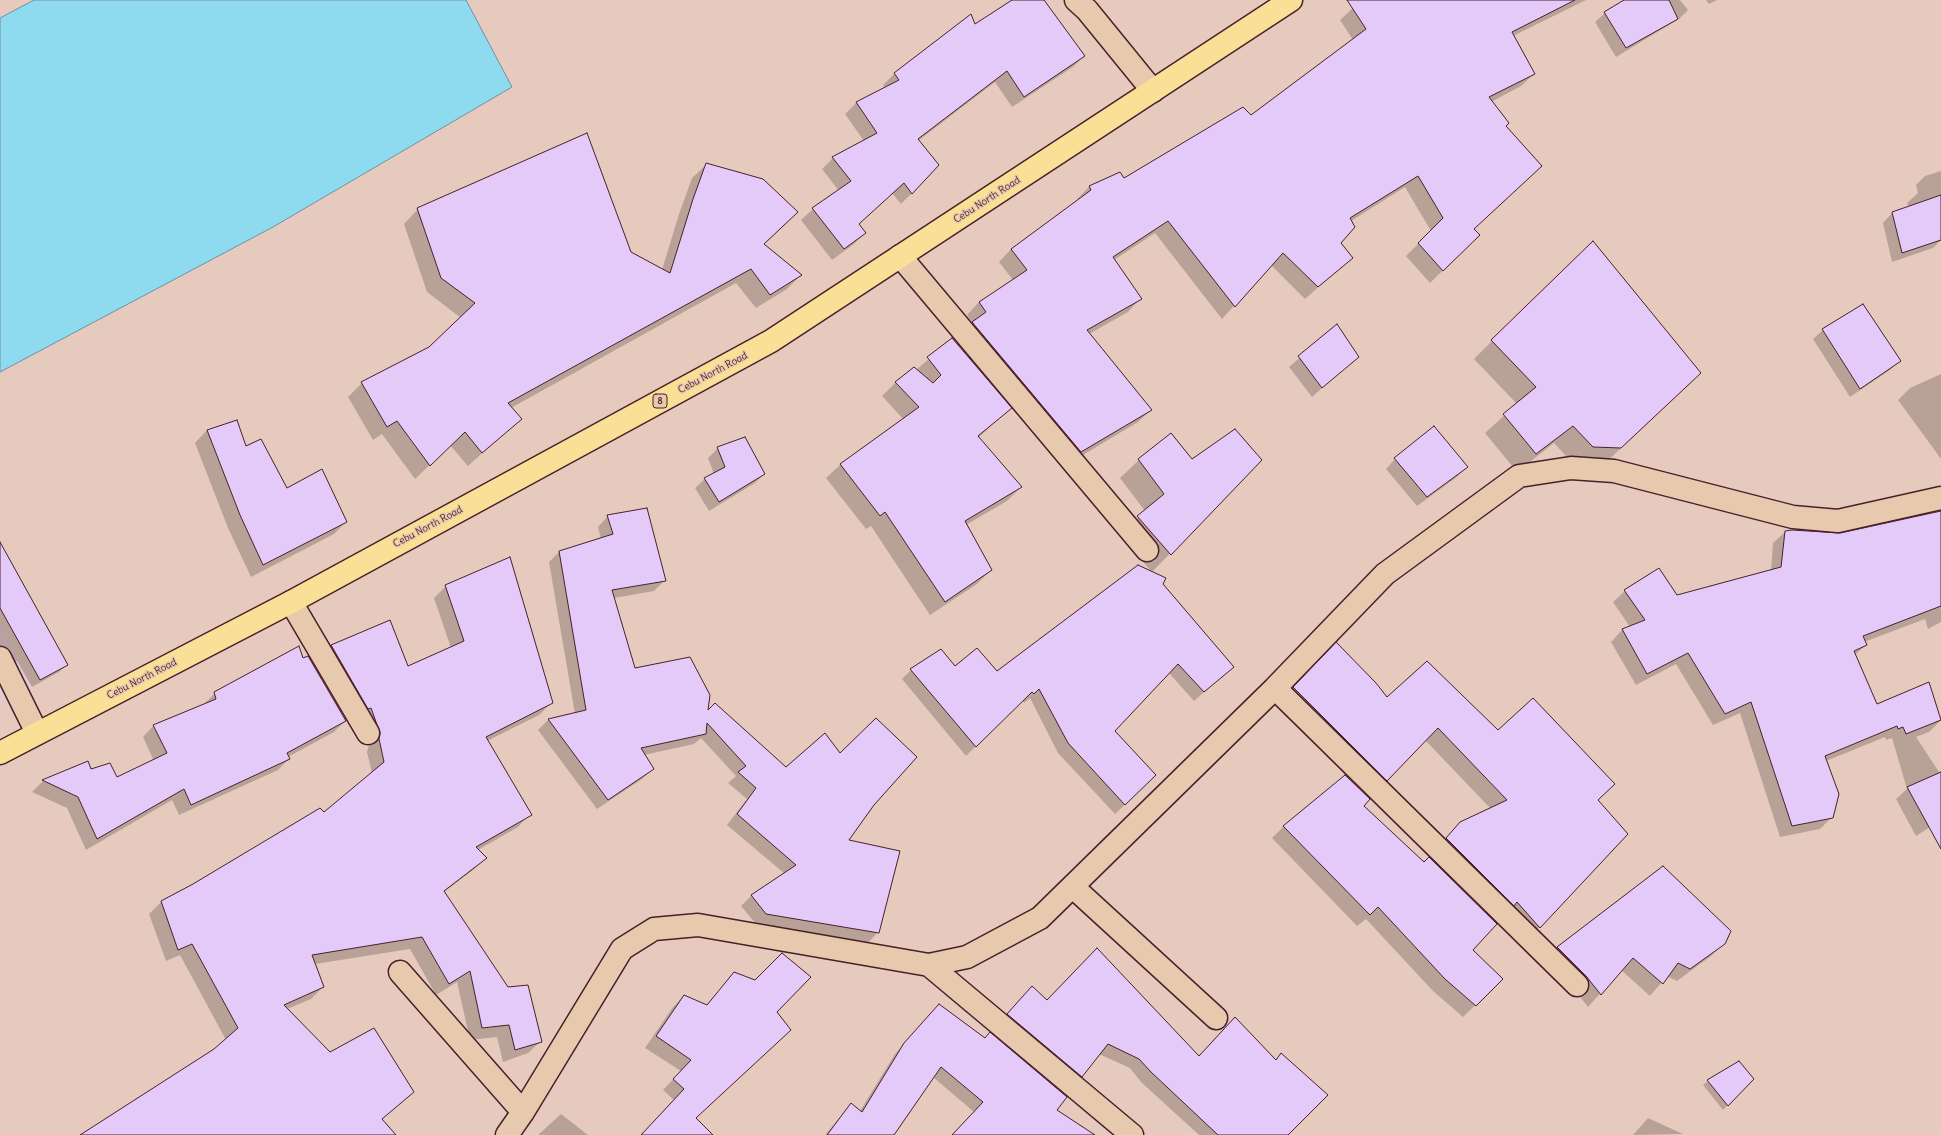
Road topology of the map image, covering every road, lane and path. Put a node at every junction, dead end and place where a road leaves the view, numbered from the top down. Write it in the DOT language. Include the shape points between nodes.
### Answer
graph roads {
  1 [pos="1076,0"];
  2 [pos="1291,0"];
  3 [pos="1153,91"];
  4 [pos="900,256"];
  5 [pos="1941,498"];
  6 [pos="1147,550"];
  7 [pos="291,602"];
  8 [pos="0,658"];
  9 [pos="1275,688"];
  10 [pos="37,733"];
  11 [pos="368,733"];
  12 [pos="0,753"];
  13 [pos="1073,887"];
  14 [pos="929,965"];
  15 [pos="400,972"];
  16 [pos="1577,985"];
  17 [pos="1216,1018"];
  18 [pos="523,1112"];
  19 [pos="507,1135"];
  20 [pos="1132,1135"];
  1 -- 3 [label="street"];
  2 -- 3 [label="main road, Cebu North Road / 8"];
  3 -- 4 [label="main road, Cebu North Road / 8"];
  4 -- 6 [label="street"];
  4 -- 7 [label="main road, Cebu North Road / 8" via="771,341"];
  5 -- 9 [label="street" via="1838,521 1793,518 1614,471 1571,468 1519,476 1385,574"];
  7 -- 10 [label="main road, Cebu North Road / 8"];
  7 -- 11 [label="street"];
  8 -- 10 [label="street"];
  9 -- 13 [label="street"];
  9 -- 16 [label="street"];
  10 -- 12 [label="main road, Cebu North Road / 8"];
  13 -- 14 [label="street" via="1040,918 1014,933 967,957"];
  13 -- 17 [label="street"];
  14 -- 18 [label="street" via="698,925 654,929 622,949"];
  14 -- 20 [label="street"];
  15 -- 18 [label="street"];
  18 -- 19 [label="street"];
}
